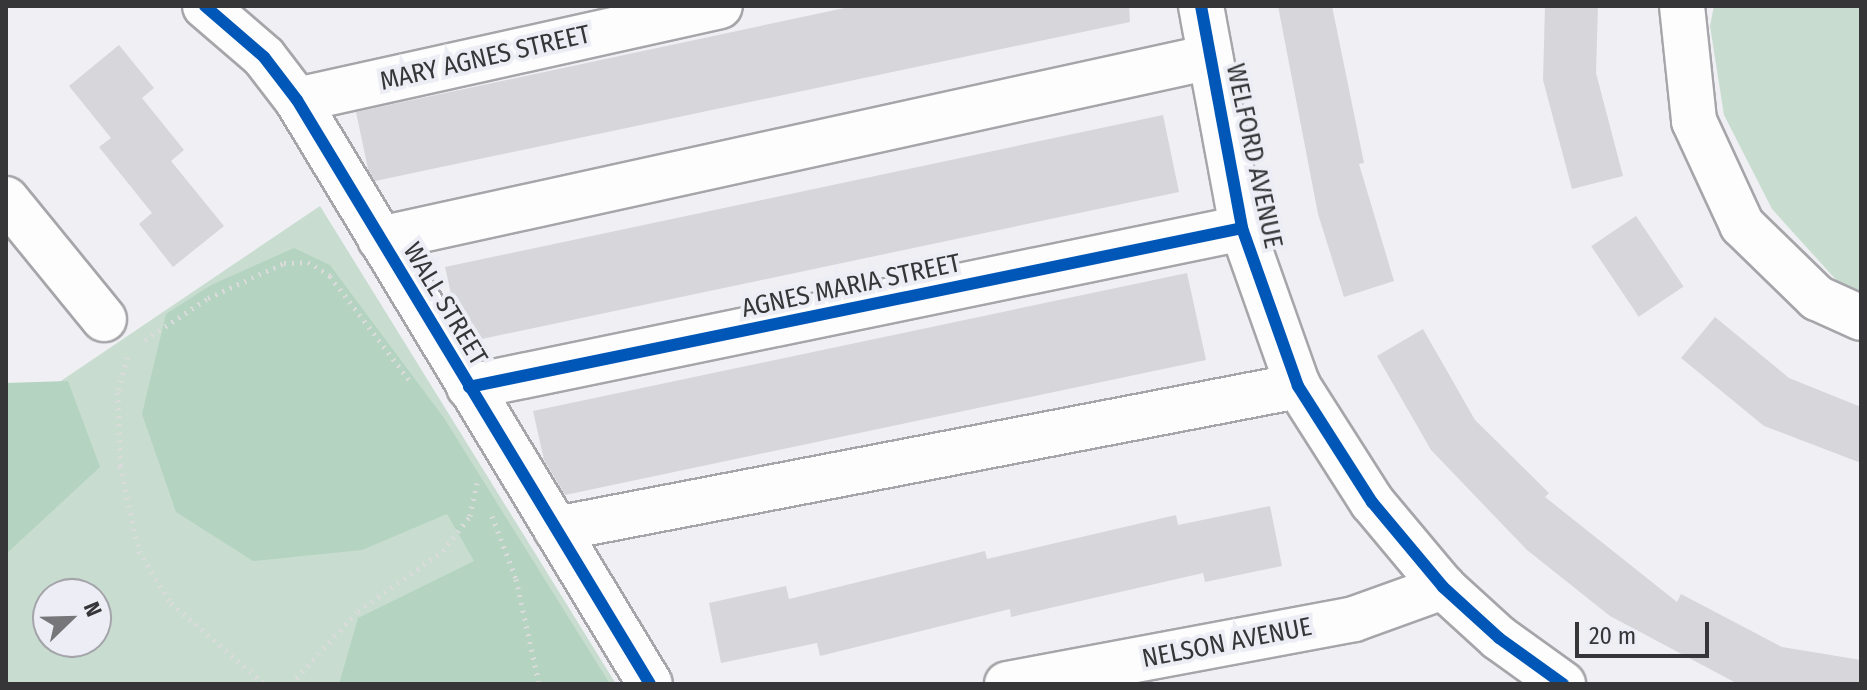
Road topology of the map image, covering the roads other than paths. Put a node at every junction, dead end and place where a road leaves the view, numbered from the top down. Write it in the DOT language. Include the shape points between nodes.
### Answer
graph roads {
  1 [pos="205,6"];
  2 [pos="720,6"];
  3 [pos="1201,6"];
  4 [pos="1682,6"];
  5 [pos="1210,57"];
  6 [pos="297,100"];
  7 [pos="6,199"];
  8 [pos="1242,228"];
  9 [pos="380,239"];
  10 [pos="1861,318"];
  11 [pos="117,334"];
  12 [pos="1298,386"];
  13 [pos="469,387"];
  14 [pos="556,529"];
  15 [pos="1443,587"];
  16 [pos="1029,682"];
  17 [pos="650,684"];
  18 [pos="1563,684"];
  1 -- 6 [label="street, WALL STREET" via="264,57"];
  2 -- 6 [label="street, MARY AGNES STREET"];
  3 -- 5 [label="street, WELFORD AVENUE"];
  4 -- 10 [label="street" via="1694,121 1742,225 1817,298"];
  5 -- 8 [label="street, WELFORD AVENUE"];
  5 -- 9 [label="street"];
  6 -- 9 [label="street, WALL STREET"];
  7 -- 11 [label="street"];
  8 -- 12 [label="street, WELFORD AVENUE"];
  8 -- 13 [label="street, AGNES MARIA STREET"];
  9 -- 13 [label="street, WALL STREET"];
  12 -- 14 [label="street"];
  12 -- 15 [label="street, WELFORD AVENUE" via="1372,502"];
  13 -- 14 [label="street, WALL STREET"];
  14 -- 17 [label="street, WALL STREET"];
  15 -- 16 [label="street, NELSON AVENUE" via="1354,619"];
  15 -- 18 [label="street, WELFORD AVENUE" via="1499,638"];
}
